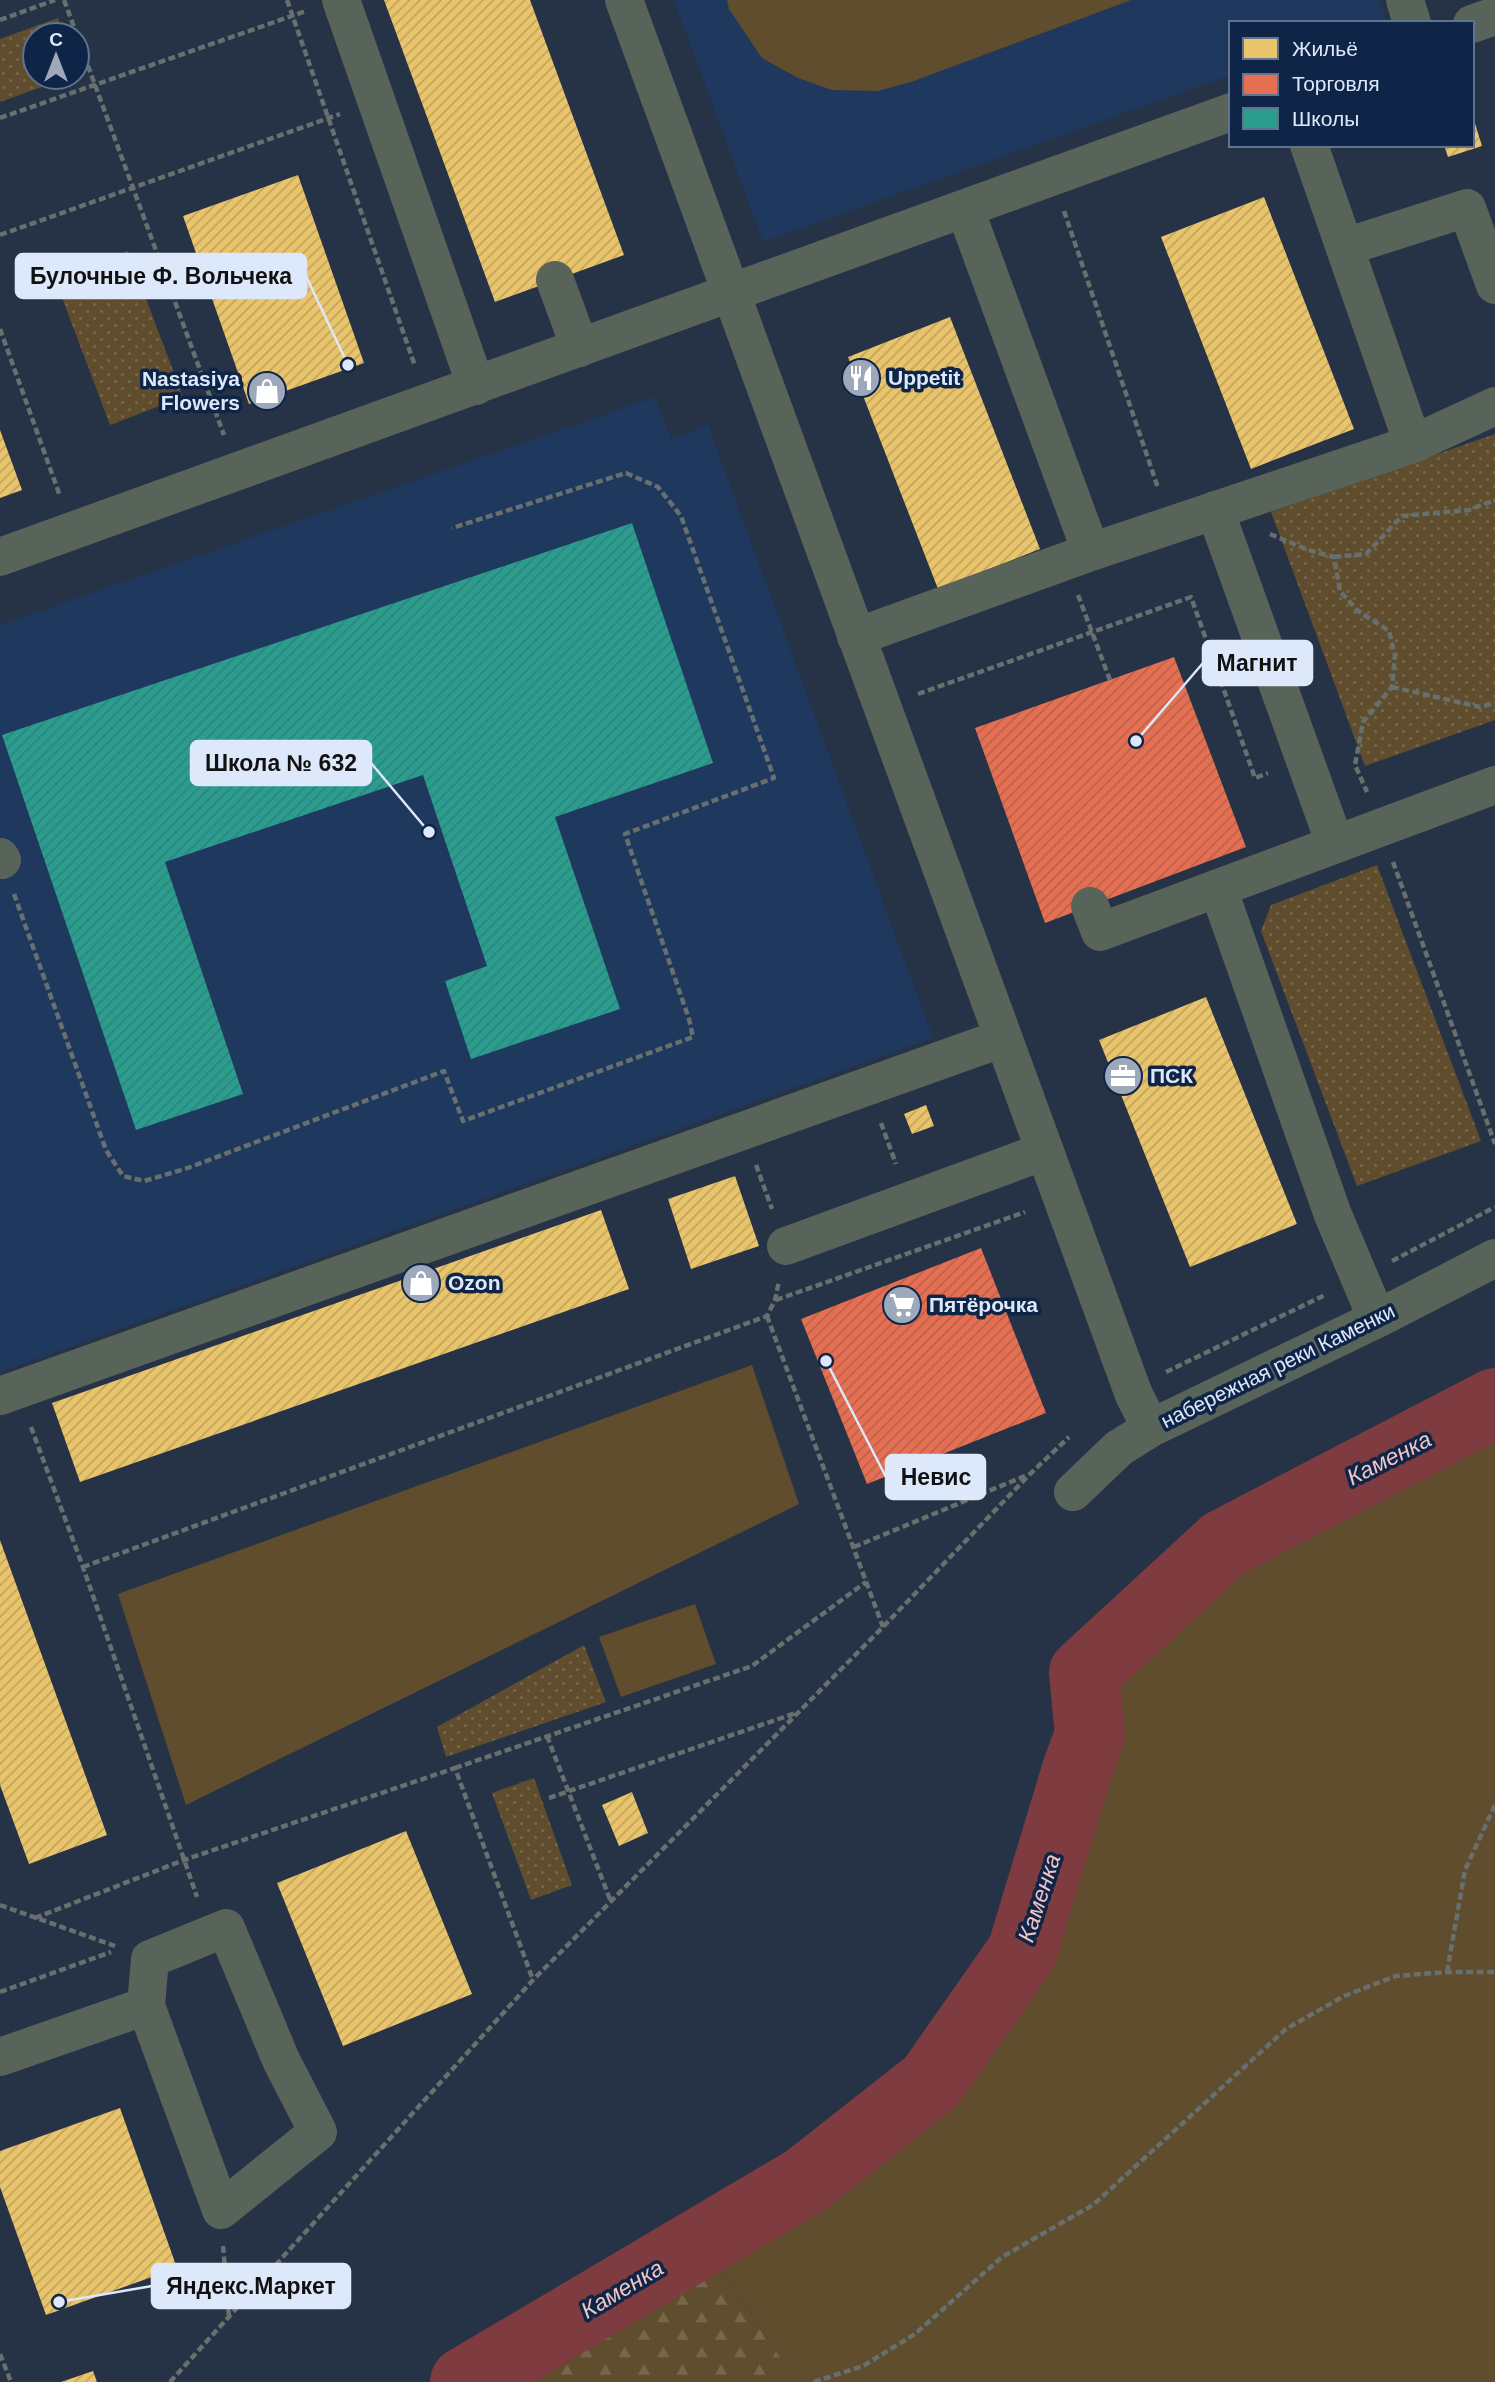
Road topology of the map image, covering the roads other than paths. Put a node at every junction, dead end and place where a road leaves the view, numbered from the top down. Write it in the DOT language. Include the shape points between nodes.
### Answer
graph roads {
  1 [pos="624,0"];
  2 [pos="1405,0"];
  3 [pos="1493,0"];
  4 [pos="328,4"];
  5 [pos="1495,7"];
  6 [pos="1495,16"];
  7 [pos="1411,21"];
  8 [pos="1474,23"];
  9 [pos="1229,113"];
  10 [pos="1310,147"];
  11 [pos="965,209"];
  12 [pos="1345,247"];
  13 [pos="555,280"];
  14 [pos="1495,285"];
  15 [pos="731,294"];
  16 [pos="580,348"];
  17 [pos="476,386"];
  18 [pos="1495,405"];
  19 [pos="1413,444"];
  20 [pos="1215,510"];
  21 [pos="1078,556"];
  22 [pos="0,557"];
  23 [pos="856,636"];
  24 [pos="1495,785"];
  25 [pos="1335,844"];
  26 [pos="1219,888"];
  27 [pos="1090,906"];
  28 [pos="1003,1038"];
  29 [pos="1045,1151"];
  30 [pos="786,1246"];
  31 [pos="1495,1258"];
  32 [pos="1377,1319"];
  33 [pos="9,1393"];
  34 [pos="1151,1428"];
  35 [pos="1073,1492"];
  36 [pos="146,2007"];
  37 [pos="0,2057"];
  1 -- 15 [label="street"];
  2 -- 7 [label="street"];
  3 -- 5 [label="street"];
  4 -- 17 [label="street" via="377,101"];
  6 -- 8 [label="street"];
  9 -- 11 [label="street"];
  10 -- 12 [label="street"];
  11 -- 15 [label="street"];
  11 -- 21 [label="street"];
  12 -- 14 [label="street" via="1467,208"];
  12 -- 19 [label="street"];
  13 -- 16 [label="street"];
  15 -- 16 [label="street"];
  15 -- 23 [label="street"];
  16 -- 17 [label="street"];
  17 -- 22 [label="street"];
  18 -- 19 [label="street"];
  19 -- 20 [label="street"];
  20 -- 21 [label="street"];
  20 -- 25 [label="street"];
  21 -- 23 [label="street"];
  23 -- 28 [label="street"];
  24 -- 25 [label="street"];
  25 -- 26 [label="street"];
  26 -- 27 [label="street" via="1100,932"];
  26 -- 32 [label="street" via="1333,1215"];
  28 -- 29 [label="street"];
  28 -- 33 [label="street"];
  29 -- 30 [label="street"];
  29 -- 34 [label="street" via="1134,1395"];
  31 -- 32 [label="street, набережная реки Каменки"];
  32 -- 34 [label="street, набережная реки Каменки"];
  34 -- 35 [label="street, набережная реки Каменки" via="1119,1448"];
  36 -- 36 [label="street" via="150,1959 226,1928 281,2060 318,2132 220,2210"];
  36 -- 37 [label="street"];
}
